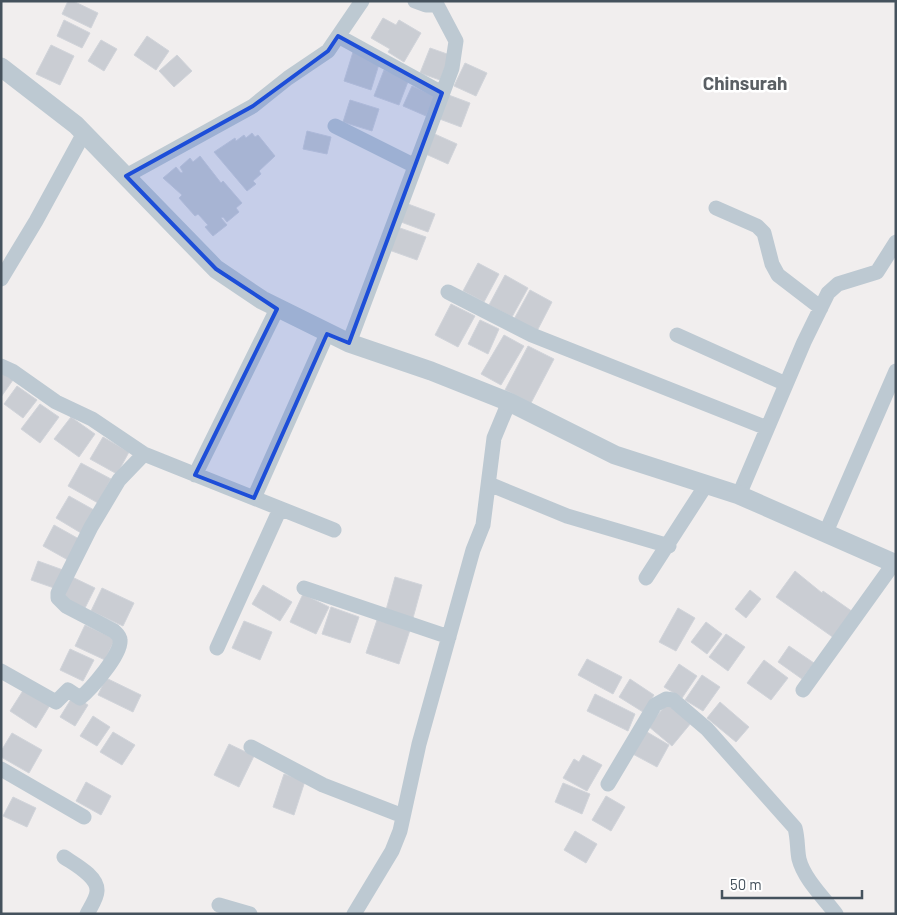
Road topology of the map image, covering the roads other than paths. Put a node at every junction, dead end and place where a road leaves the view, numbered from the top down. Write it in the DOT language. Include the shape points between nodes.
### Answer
graph roads {
  1 [pos="362,1"];
  2 [pos="415,1"];
  3 [pos="439,3"];
  4 [pos="338,36"];
  5 [pos="1,67"];
  6 [pos="442,93"];
  7 [pos="335,126"];
  8 [pos="84,133"];
  9 [pos="415,166"];
  10 [pos="126,176"];
  11 [pos="716,208"];
  12 [pos="896,242"];
  13 [pos="1,279"];
  14 [pos="448,292"];
  15 [pos="821,308"];
  16 [pos="277,309"];
  17 [pos="327,334"];
  18 [pos="676,335"];
  19 [pos="349,343"];
  20 [pos="1,366"];
  21 [pos="896,371"];
  22 [pos="786,384"];
  23 [pos="509,402"];
  24 [pos="768,428"];
  25 [pos="144,454"];
  26 [pos="194,475"];
  27 [pos="489,484"];
  28 [pos="706,485"];
  29 [pos="739,495"];
  30 [pos="254,498"];
  31 [pos="280,509"];
  32 [pos="334,530"];
  33 [pos="826,532"];
  34 [pos="668,546"];
  35 [pos="895,563"];
  36 [pos="646,578"];
  37 [pos="304,588"];
  38 [pos="449,637"];
  39 [pos="217,648"];
  40 [pos="1,671"];
  41 [pos="803,690"];
  42 [pos="251,747"];
  43 [pos="1,769"];
  44 [pos="608,784"];
  45 [pos="403,816"];
  46 [pos="84,817"];
  47 [pos="64,857"];
  48 [pos="219,905"];
  49 [pos="86,914"];
  50 [pos="250,914"];
  51 [pos="354,914"];
  52 [pos="836,914"];
  1 -- 4 [label="street"];
  2 -- 3 [label="street" via="426,5"];
  3 -- 6 [label="street" via="456,41 452,68"];
  4 -- 6 [label="street"];
  4 -- 10 [label="street" via="328,51 253,106"];
  5 -- 8 [label="street"];
  6 -- 9 [label="street"];
  7 -- 9 [label="street"];
  8 -- 10 [label="street"];
  8 -- 13 [label="street"];
  9 -- 19 [label="street"];
  10 -- 16 [label="street" via="216,269"];
  11 -- 15 [label="street" via="757,226 768,242 772,264 778,275"];
  12 -- 15 [label="street" via="877,272 838,284 828,293"];
  14 -- 24 [label="street" via="532,335"];
  15 -- 22 [label="street"];
  16 -- 17 [label="street"];
  16 -- 26 [label="street"];
  17 -- 19 [label="street"];
  17 -- 30 [label="street"];
  18 -- 22 [label="street"];
  19 -- 23 [label="street"];
  20 -- 25 [label="street" via="56,402 92,419"];
  21 -- 33 [label="street"];
  22 -- 24 [label="street"];
  23 -- 27 [label="street" via="494,438"];
  23 -- 28 [label="street" via="615,455"];
  24 -- 29 [label="street"];
  25 -- 26 [label="street"];
  25 -- 40 [label="street" via="119,480 58,593 58,598 66,606 119,636 120,646 97,682 80,698 68,690 56,702"];
  26 -- 30 [label="street"];
  27 -- 34 [label="street" via="567,516"];
  27 -- 38 [label="street" via="482,526"];
  28 -- 29 [label="street"];
  28 -- 34 [label="street"];
  29 -- 33 [label="street"];
  30 -- 31 [label="street"];
  31 -- 32 [label="street"];
  31 -- 39 [label="street"];
  33 -- 35 [label="street"];
  34 -- 36 [label="street"];
  35 -- 41 [label="street"];
  37 -- 38 [label="street"];
  38 -- 45 [label="street"];
  42 -- 45 [label="street" via="323,785"];
  43 -- 46 [label="street"];
  44 -- 52 [label="street" via="655,706 666,699 673,700 707,729 795,828 799,859 806,874"];
  45 -- 51 [label="street" via="392,852"];
  47 -- 49 [label="street" via="96,885 97,892"];
  48 -- 50 [label="street"];
}
